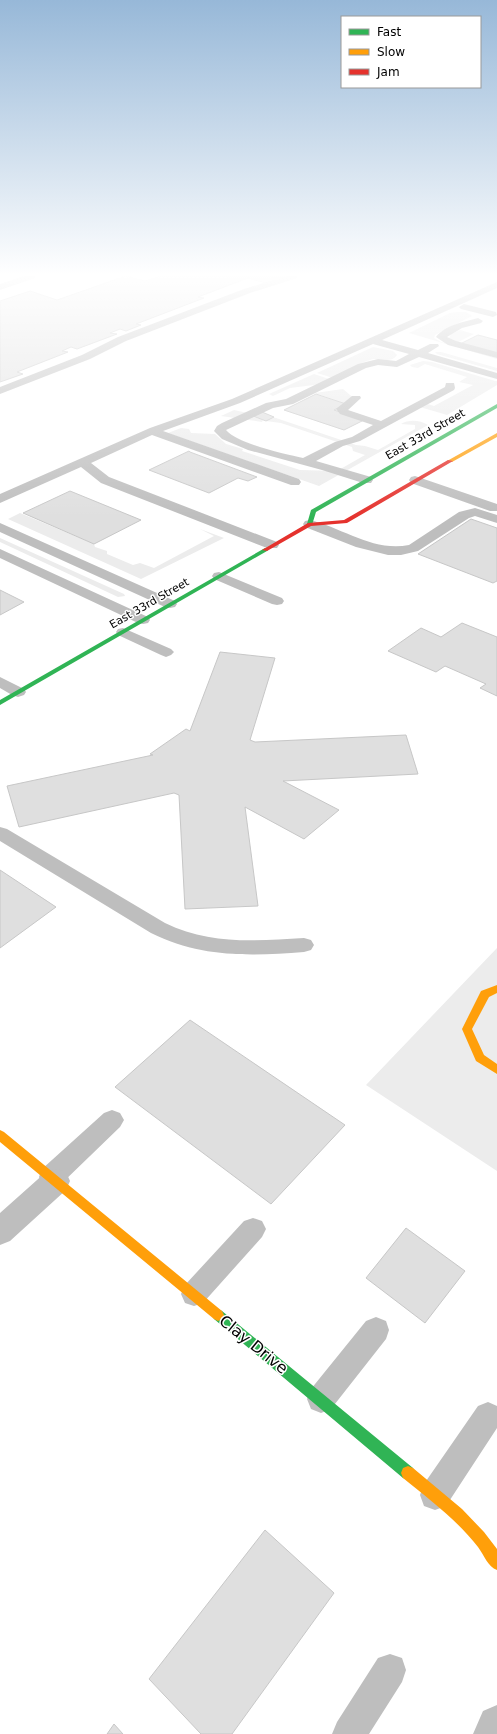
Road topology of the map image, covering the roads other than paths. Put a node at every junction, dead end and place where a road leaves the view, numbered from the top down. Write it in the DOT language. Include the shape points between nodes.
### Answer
graph roads {
  1 [pos="86,357"];
  2 [pos="334,357"];
  3 [pos="412,357"];
  4 [pos="428,357"];
  5 [pos="472,357"];
  6 [pos="497,364"];
  7 [pos="497,376"];
  8 [pos="450,385"];
  9 [pos="0,391"];
  10 [pos="356,398"];
  11 [pos="497,406"];
  12 [pos="382,425"];
  13 [pos="152,431"];
  14 [pos="497,435"];
  15 [pos="84,461"];
  16 [pos="305,462"];
  17 [pos="51,476"];
  18 [pos="104,480"];
  19 [pos="367,480"];
  20 [pos="416,480"];
  21 [pos="295,482"];
  22 [pos="0,499"];
  23 [pos="497,508"];
  24 [pos="497,519"];
  25 [pos="310,524"];
  26 [pos="0,527"];
  27 [pos="272,546"];
  28 [pos="0,553"];
  29 [pos="219,576"];
  30 [pos="277,601"];
  31 [pos="170,604"];
  32 [pos="143,620"];
  33 [pos="123,632"];
  34 [pos="166,652"];
  35 [pos="0,682"];
  36 [pos="18,692"];
  37 [pos="0,703"];
  38 [pos="0,833"];
  39 [pos="304,945"];
  40 [pos="497,989"];
  41 [pos="497,1070"];
  42 [pos="112,1120"];
  43 [pos="0,1135"];
  44 [pos="54,1179"];
  45 [pos="253,1229"];
  46 [pos="0,1232"];
  47 [pos="194,1294"];
  48 [pos="376,1330"];
  49 [pos="321,1399"];
  50 [pos="488,1416"];
  51 [pos="435,1495"];
  52 [pos="497,1563"];
  53 [pos="390,1670"];
  54 [pos="497,1725"];
  55 [pos="349,1734"];
  56 [pos="493,1734"];
  1 -- 9 [label="lane"];
  2 -- 13 [label="lane" via="236,401"];
  3 -- 16 [label="lane" via="397,364 378,362 362,366 289,402 270,405 221,428 220,431 225,436 264,451"];
  4 -- 7 [label="lane"];
  5 -- 6 [label="lane"];
  8 -- 12 [label="lane" via="450,388"];
  10 -- 12 [label="lane" via="342,410"];
  11 -- 19 [label="main road, East 33rd Street"];
  12 -- 16 [label="lane"];
  13 -- 15 [label="lane"];
  13 -- 21 [label="lane"];
  14 -- 20 [label="main road, East 33rd Street"];
  15 -- 17 [label="lane"];
  15 -- 18 [label="lane" via="87,467"];
  16 -- 19 [label="lane"];
  17 -- 18 [label="lane" via="68,475"];
  17 -- 22 [label="lane"];
  18 -- 27 [label="lane"];
  19 -- 25 [label="main road, East 33rd Street" via="313,511"];
  20 -- 23 [label="lane"];
  20 -- 25 [label="main road, East 33rd Street" via="345,522"];
  24 -- 25 [label="lane" via="475,512 464,515 413,548 404,550 368,547"];
  25 -- 27 [label="main road, East 33rd Street"];
  26 -- 31 [label="lane"];
  27 -- 29 [label="main road, East 33rd Street"];
  28 -- 32 [label="lane"];
  29 -- 30 [label="lane"];
  29 -- 31 [label="main road, East 33rd Street"];
  31 -- 32 [label="main road, East 33rd Street"];
  32 -- 33 [label="main road, East 33rd Street"];
  33 -- 34 [label="lane"];
  33 -- 36 [label="main road, East 33rd Street"];
  35 -- 36 [label="lane"];
  36 -- 37 [label="main road, East 33rd Street"];
  38 -- 39 [label="lane" via="179,938 225,946"];
  40 -- 41 [label="main road" via="485,994 467,1029 480,1058"];
  42 -- 44 [label="lane"];
  43 -- 44 [label="main road, Clay Drive"];
  44 -- 46 [label="street"];
  44 -- 47 [label="main road, Clay Drive"];
  45 -- 47 [label="lane"];
  47 -- 49 [label="main road, Clay Drive"];
  48 -- 49 [label="lane"];
  49 -- 51 [label="main road, Clay Drive"];
  50 -- 51 [label="lane"];
  51 -- 52 [label="main road, Clay Drive" via="473,1529"];
  53 -- 55 [label="lane"];
  54 -- 56 [label="street"];
}
